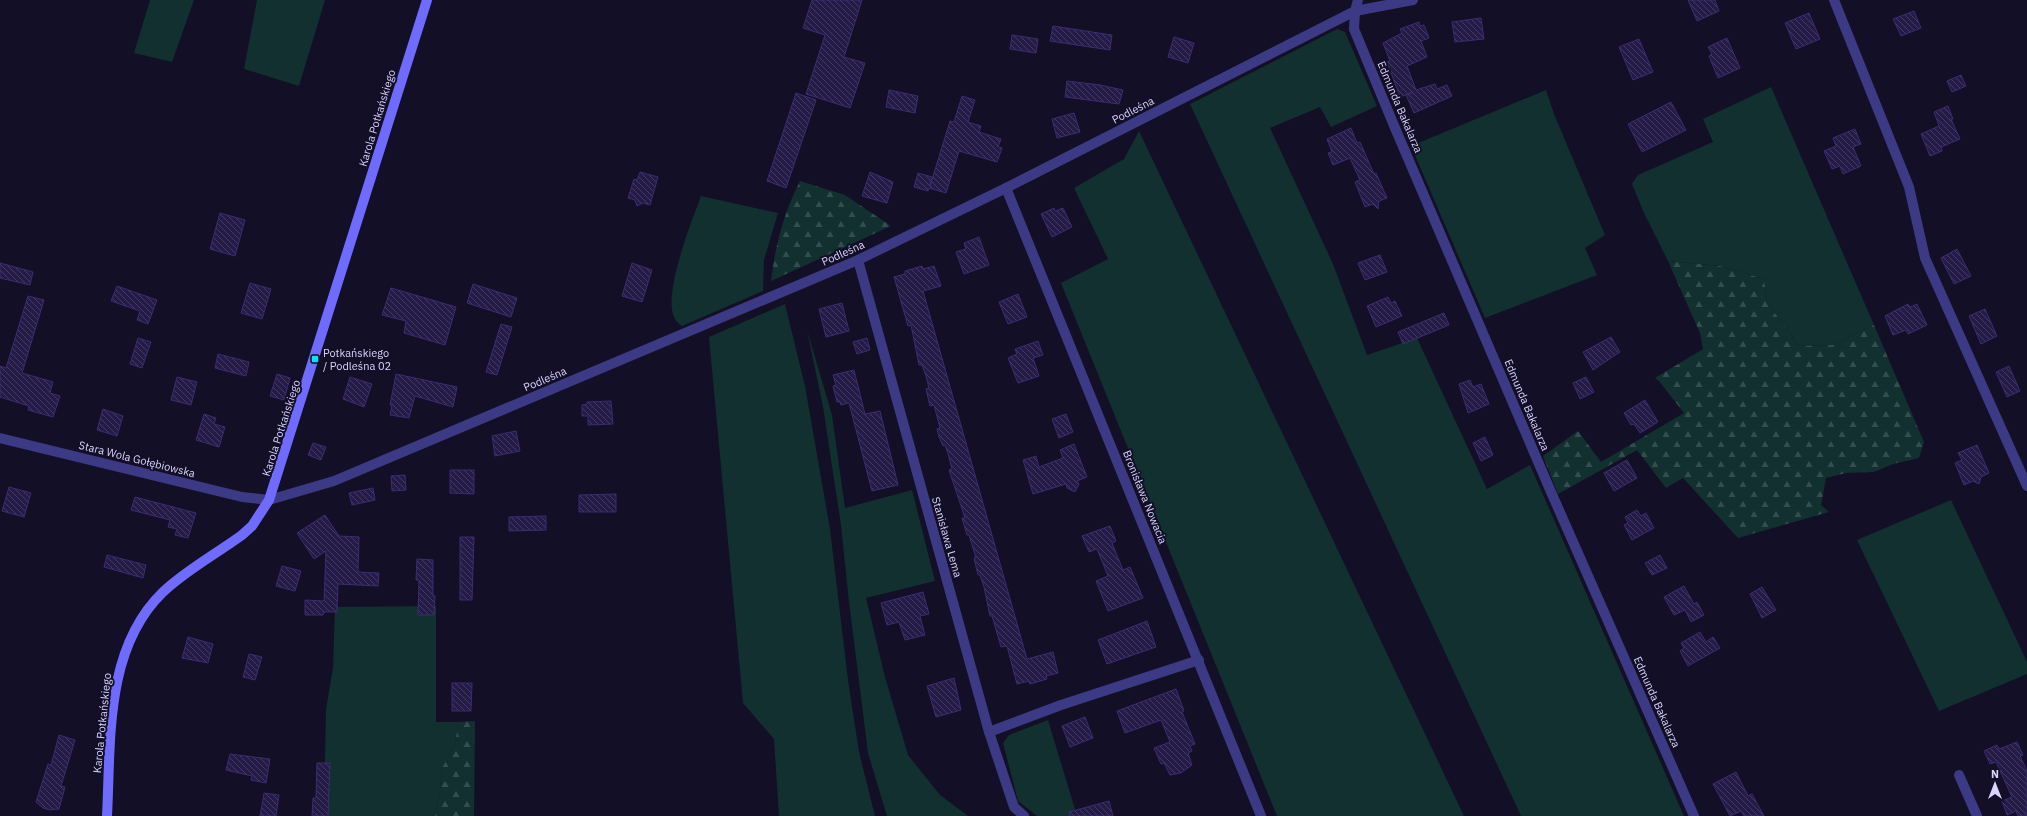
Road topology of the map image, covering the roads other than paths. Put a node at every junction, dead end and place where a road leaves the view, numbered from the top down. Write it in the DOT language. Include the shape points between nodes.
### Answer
graph roads {
  1 [pos="427,0"];
  2 [pos="1358,0"];
  3 [pos="1413,0"];
  4 [pos="1834,0"];
  5 [pos="1355,10"];
  6 [pos="1006,188"];
  7 [pos="858,260"];
  8 [pos="0,438"];
  9 [pos="2027,486"];
  10 [pos="269,500"];
  11 [pos="1199,660"];
  12 [pos="989,732"];
  13 [pos="1959,775"];
  14 [pos="107,816"];
  15 [pos="1024,816"];
  16 [pos="1261,816"];
  17 [pos="1694,816"];
  18 [pos="1977,816"];
  1 -- 10 [label="street, Karola Potkańskiego"];
  2 -- 5 [label="street, Edmunda Bakalarza"];
  3 -- 5 [label="street, Podleśna"];
  4 -- 9 [label="street" via="1909,187 1925,258"];
  5 -- 6 [label="street, Podleśna"];
  5 -- 17 [label="street, Edmunda Bakalarza" via="1354,29 1395,128 1551,492"];
  6 -- 7 [label="street, Podleśna"];
  6 -- 11 [label="street, Bronisława Nowacia"];
  7 -- 10 [label="street, Podleśna" via="334,481"];
  7 -- 12 [label="street, Stanisława Lema"];
  8 -- 10 [label="street, Stara Wola Gołębiowska" via="242,497"];
  10 -- 14 [label="street, Karola Potkańskiego" via="252,526 164,591 143,616 120,671 116,690"];
  11 -- 12 [label="street" via="1061,705"];
  11 -- 16 [label="street, Bronisława Nowacia"];
  12 -- 15 [label="street, Stanisława Lema" via="1014,807"];
  13 -- 18 [label="street"];
}
